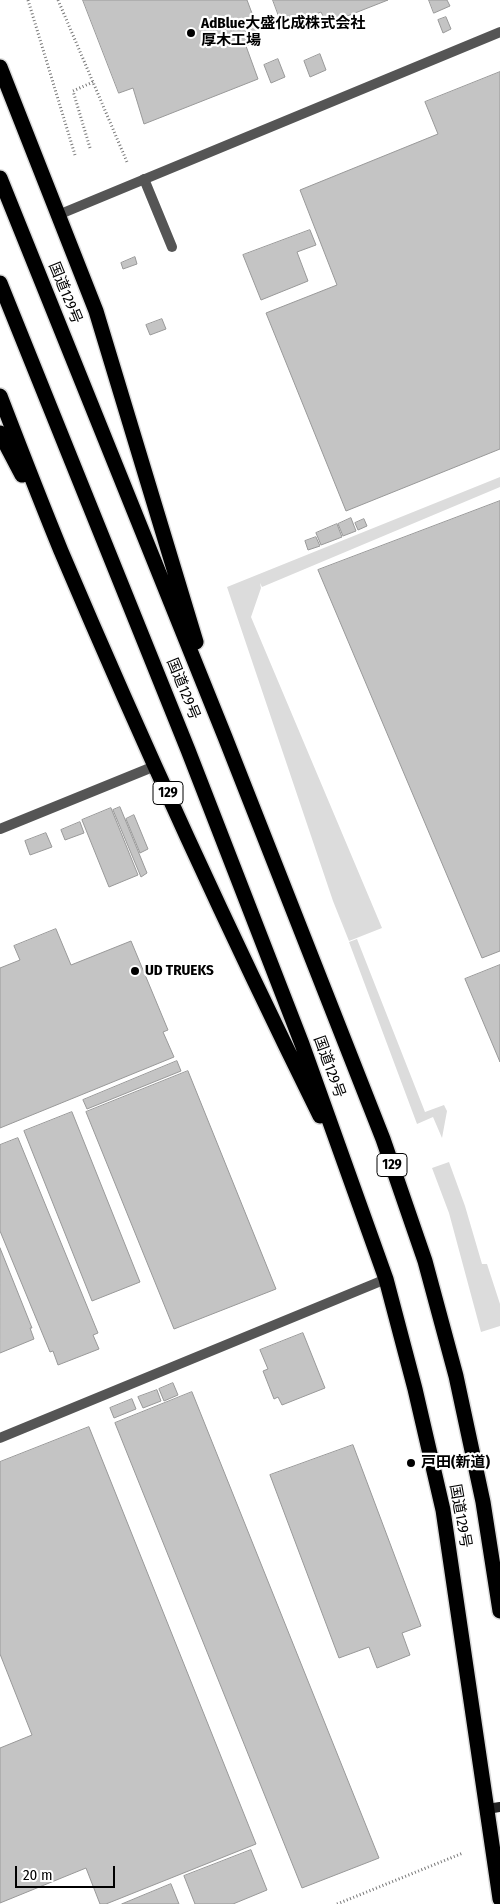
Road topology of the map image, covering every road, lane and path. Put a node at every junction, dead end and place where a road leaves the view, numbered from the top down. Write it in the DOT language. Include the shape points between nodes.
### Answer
graph roads {
  1 [pos="28,0"];
  2 [pos="58,0"];
  3 [pos="500,32"];
  4 [pos="0,67"];
  5 [pos="93,82"];
  6 [pos="90,148"];
  7 [pos="75,155"];
  8 [pos="127,163"];
  9 [pos="0,178"];
  10 [pos="144,179"];
  11 [pos="58,215"];
  12 [pos="172,247"];
  13 [pos="0,284"];
  14 [pos="0,396"];
  15 [pos="0,433"];
  16 [pos="61,550"];
  17 [pos="225,737"];
  18 [pos="155,766"];
  19 [pos="0,829"];
  20 [pos="352,1182"];
  21 [pos="386,1279"];
  22 [pos="0,1438"];
  23 [pos="500,1611"];
  24 [pos="494,1808"];
  25 [pos="464,1853"];
  26 [pos="500,1899"];
  27 [pos="337,1904"];
  1 -- 7 [label="path"];
  2 -- 5 [label="path"];
  3 -- 10 [label="street"];
  4 -- 11 [label="highway, 129"];
  5 -- 6 [label="path" via="73,91"];
  5 -- 8 [label="path"];
  9 -- 17 [label="highway, 国道129号 / 129"];
  10 -- 11 [label="street"];
  10 -- 12 [label="street"];
  11 -- 17 [label="highway, 129" via="96,312"];
  13 -- 20 [label="highway, 国道129号 / 129" via="188,750"];
  14 -- 16 [label="highway, 129"];
  15 -- 16 [label="highway"];
  16 -- 18 [label="highway, 129"];
  17 -- 23 [label="highway, 国道129号 / 129" via="383,1139 425,1260 456,1376 483,1502"];
  18 -- 19 [label="street"];
  18 -- 20 [label="highway, 129" via="250,976"];
  20 -- 21 [label="highway, 国道129号 / 129"];
  21 -- 22 [label="street"];
  21 -- 24 [label="highway, 国道129号 / 129" via="443,1510"];
  24 -- 26 [label="highway, 国道129号 / 129"];
  25 -- 27 [label="path"];
}
